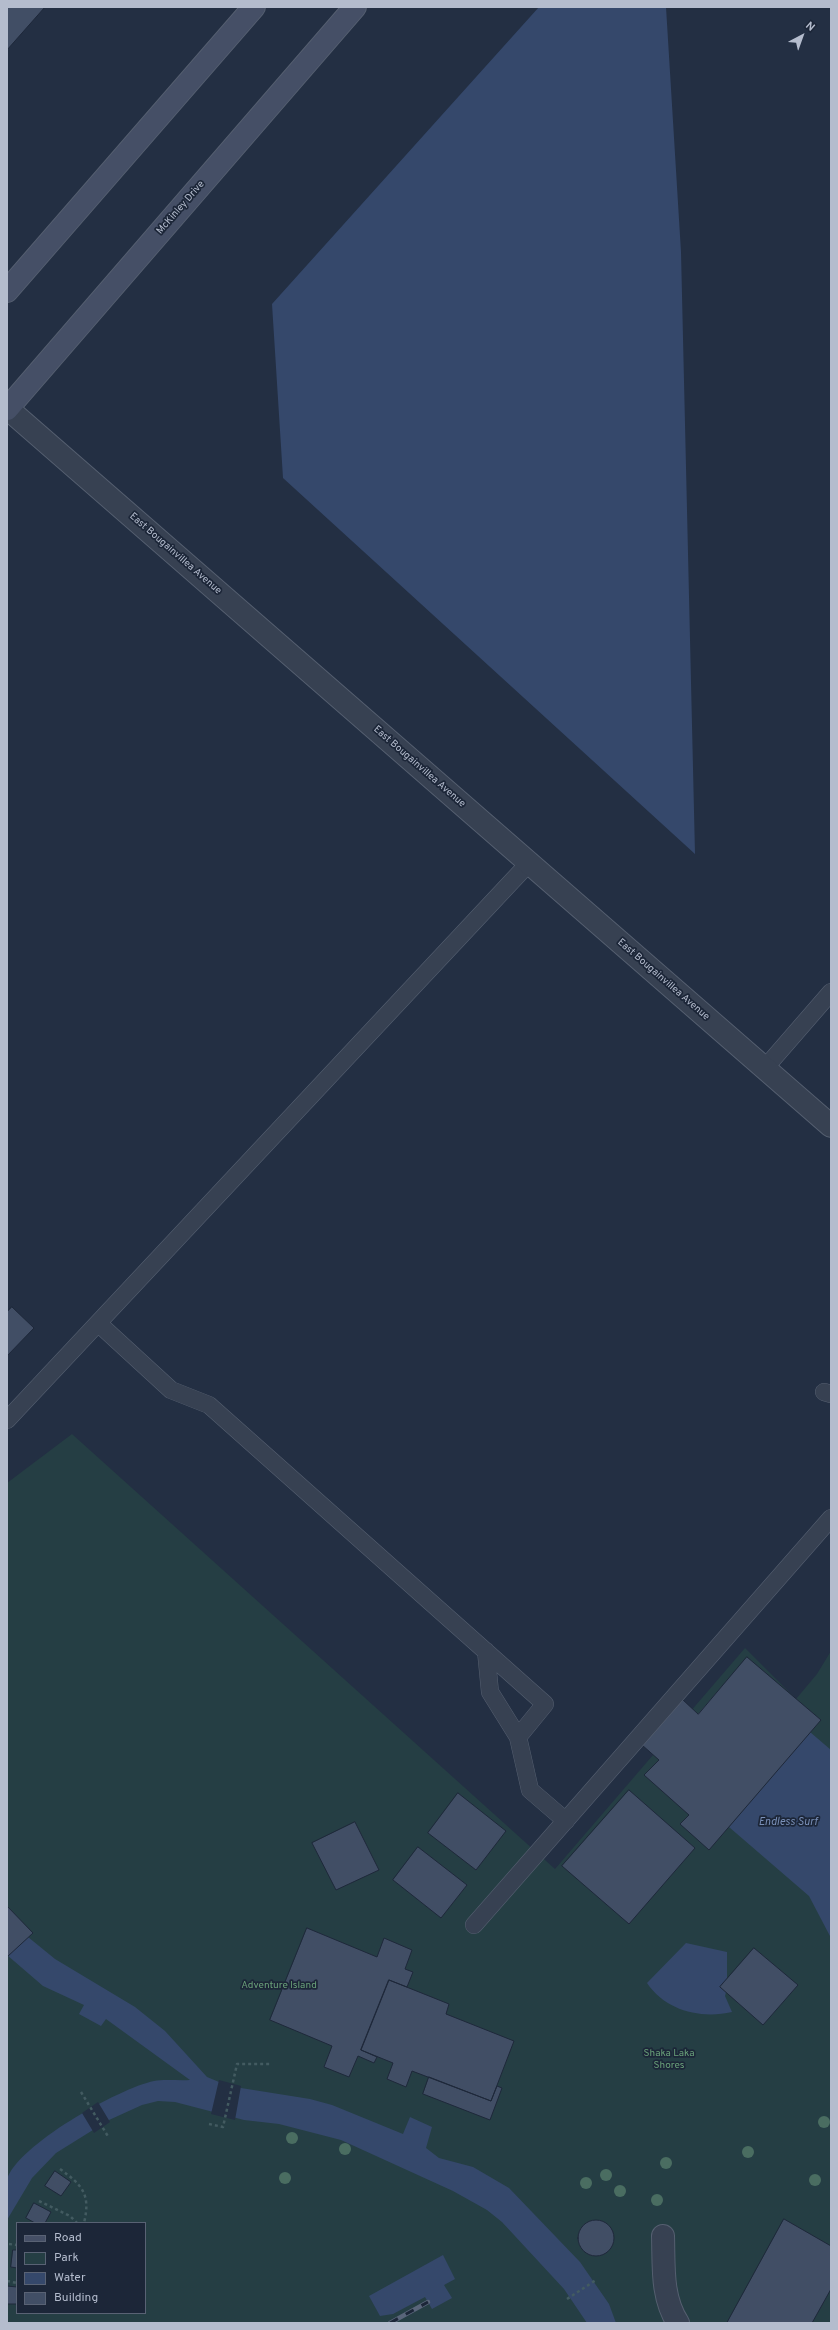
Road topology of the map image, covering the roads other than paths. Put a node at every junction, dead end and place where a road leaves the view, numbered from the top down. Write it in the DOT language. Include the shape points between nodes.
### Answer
graph roads {
  1 [pos="254,7"];
  2 [pos="355,7"];
  3 [pos="7,291"];
  4 [pos="7,408"];
  5 [pos="529,862"];
  6 [pos="831,992"];
  7 [pos="764,1068"];
  8 [pos="831,1126"];
  9 [pos="98,1323"];
  10 [pos="7,1420"];
  11 [pos="831,1518"];
  12 [pos="486,1652"];
  13 [pos="518,1737"];
  14 [pos="566,1821"];
  15 [pos="474,1925"];
  16 [pos="663,2236"];
  17 [pos="678,2323"];
  1 -- 3 [label="main road"];
  2 -- 4 [label="main road, McKinley Drive"];
  4 -- 5 [label="street, East Bougainvillea Avenue"];
  5 -- 7 [label="street, East Bougainvillea Avenue"];
  5 -- 9 [label="lane"];
  6 -- 7 [label="lane"];
  7 -- 8 [label="street, East Bougainvillea Avenue"];
  9 -- 10 [label="lane"];
  9 -- 12 [label="lane" via="171,1390 209,1405"];
  11 -- 14 [label="lane"];
  12 -- 13 [label="lane" via="490,1692"];
  12 -- 13 [label="lane" via="545,1704"];
  13 -- 14 [label="lane" via="530,1790"];
  14 -- 15 [label="lane"];
  16 -- 17 [label="street" via="664,2282"];
}
